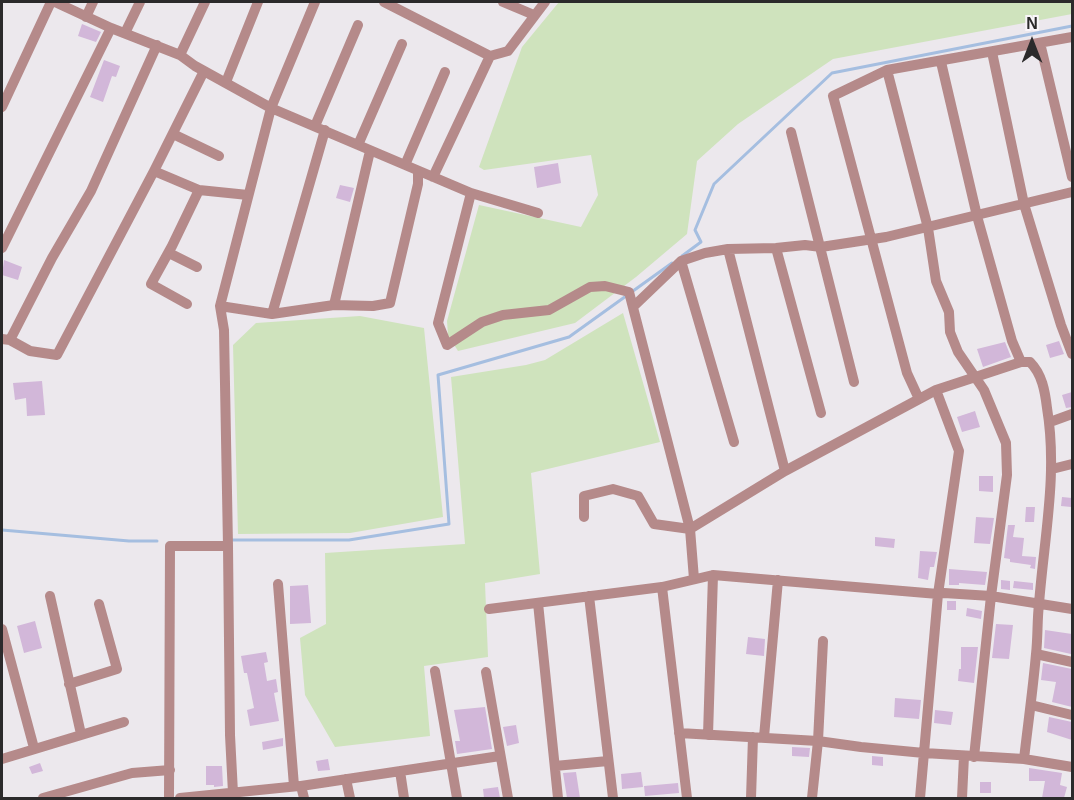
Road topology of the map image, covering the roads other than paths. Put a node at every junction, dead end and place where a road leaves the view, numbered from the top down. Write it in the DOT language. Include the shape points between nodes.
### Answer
graph roads {
  1 [pos="53,2"];
  2 [pos="93,2"];
  3 [pos="140,2"];
  4 [pos="205,2"];
  5 [pos="258,2"];
  6 [pos="315,2"];
  7 [pos="384,2"];
  8 [pos="503,2"];
  9 [pos="545,2"];
  10 [pos="534,15"];
  11 [pos="86,17"];
  12 [pos="358,25"];
  13 [pos="111,28"];
  14 [pos="125,33"];
  15 [pos="1072,38"];
  16 [pos="1040,43"];
  17 [pos="402,44"];
  18 [pos="157,45"];
  19 [pos="992,52"];
  20 [pos="180,55"];
  21 [pos="490,56"];
  22 [pos="941,62"];
  23 [pos="204,70"];
  24 [pos="887,70"];
  25 [pos="445,72"];
  26 [pos="226,82"];
  27 [pos="2,107"];
  28 [pos="271,108"];
  29 [pos="320,128"];
  30 [pos="791,132"];
  31 [pos="173,134"];
  32 [pos="358,145"];
  33 [pos="370,151"];
  34 [pos="219,156"];
  35 [pos="405,165"];
  36 [pos="154,171"];
  37 [pos="418,171"];
  38 [pos="433,177"];
  39 [pos="1072,177"];
  40 [pos="199,190"];
  41 [pos="1072,192"];
  42 [pos="471,193"];
  43 [pos="248,195"];
  44 [pos="1024,204"];
  45 [pos="538,213"];
  46 [pos="978,216"];
  47 [pos="927,228"];
  48 [pos="872,239"];
  49 [pos="821,247"];
  50 [pos="2,248"];
  51 [pos="776,248"];
  52 [pos="728,249"];
  53 [pos="169,253"];
  54 [pos="681,261"];
  55 [pos="197,267"];
  56 [pos="632,298"];
  57 [pos="187,304"];
  58 [pos="334,305"];
  59 [pos="220,306"];
  60 [pos="272,314"];
  61 [pos="6,340"];
  62 [pos="1072,354"];
  63 [pos="1021,362"];
  64 [pos="974,376"];
  65 [pos="854,382"];
  66 [pos="936,390"];
  67 [pos="919,399"];
  68 [pos="821,413"];
  69 [pos="1072,414"];
  70 [pos="1050,422"];
  71 [pos="734,442"];
  72 [pos="1072,464"];
  73 [pos="1052,469"];
  74 [pos="785,471"];
  75 [pos="584,518"];
  76 [pos="690,529"];
  77 [pos="228,546"];
  78 [pos="713,575"];
  79 [pos="694,579"];
  80 [pos="778,580"];
  81 [pos="278,584"];
  82 [pos="662,587"];
  83 [pos="938,594"];
  84 [pos="50,596"];
  85 [pos="589,596"];
  86 [pos="991,596"];
  87 [pos="538,603"];
  88 [pos="1039,603"];
  89 [pos="99,604"];
  90 [pos="489,609"];
  91 [pos="1072,609"];
  92 [pos="2,629"];
  93 [pos="823,641"];
  94 [pos="1036,654"];
  95 [pos="1072,662"];
  96 [pos="435,671"];
  97 [pos="486,672"];
  98 [pos="69,684"];
  99 [pos="1031,705"];
  100 [pos="1072,715"];
  101 [pos="124,722"];
  102 [pos="679,733"];
  103 [pos="81,734"];
  104 [pos="708,735"];
  105 [pos="758,737"];
  106 [pos="818,741"];
  107 [pos="34,748"];
  108 [pos="924,753"];
  109 [pos="500,756"];
  110 [pos="969,756"];
  111 [pos="2,759"];
  112 [pos="1024,759"];
  113 [pos="608,760"];
  114 [pos="451,762"];
  115 [pos="555,766"];
  116 [pos="1072,767"];
  117 [pos="170,770"];
  118 [pos="400,771"];
  119 [pos="346,779"];
  120 [pos="298,786"];
  121 [pos="232,793"];
  122 [pos="43,798"];
  123 [pos="169,798"];
  124 [pos="180,798"];
  125 [pos="304,798"];
  126 [pos="350,798"];
  127 [pos="404,798"];
  128 [pos="457,798"];
  129 [pos="508,798"];
  130 [pos="558,798"];
  131 [pos="613,798"];
  132 [pos="687,798"];
  133 [pos="751,798"];
  134 [pos="812,798"];
  135 [pos="920,798"];
  136 [pos="962,798"];
  1 -- 11 [label="street"];
  1 -- 27 [label="street"];
  2 -- 11 [label="street"];
  3 -- 14 [label="street"];
  4 -- 20 [label="street"];
  5 -- 26 [label="street"];
  6 -- 28 [label="street"];
  7 -- 21 [label="street"];
  8 -- 10 [label="street"];
  9 -- 10 [label="street"];
  10 -- 21 [label="street" via="508,51"];
  11 -- 13 [label="street"];
  12 -- 29 [label="street"];
  13 -- 14 [label="street"];
  13 -- 50 [label="street"];
  14 -- 18 [label="street"];
  15 -- 16 [label="street"];
  16 -- 19 [label="street"];
  16 -- 39 [label="street"];
  17 -- 32 [label="street"];
  18 -- 20 [label="street"];
  18 -- 61 [label="street" via="91,191"];
  19 -- 22 [label="street"];
  19 -- 44 [label="street"];
  20 -- 23 [label="street"];
  21 -- 38 [label="street"];
  22 -- 24 [label="street"];
  22 -- 46 [label="street"];
  23 -- 26 [label="street"];
  23 -- 31 [label="street"];
  24 -- 47 [label="street"];
  24 -- 48 [label="street" via="833,96"];
  25 -- 35 [label="street"];
  26 -- 28 [label="street"];
  28 -- 29 [label="street"];
  28 -- 43 [label="street"];
  29 -- 32 [label="street"];
  29 -- 60 [label="street"];
  30 -- 49 [label="street"];
  31 -- 34 [label="street"];
  31 -- 36 [label="street"];
  32 -- 33 [label="street"];
  33 -- 35 [label="street"];
  33 -- 58 [label="street"];
  35 -- 37 [label="street"];
  36 -- 40 [label="street"];
  36 -- 61 [label="street" via="57,355 30,351"];
  37 -- 38 [label="street"];
  37 -- 58 [label="street" via="390,303"];
  38 -- 42 [label="street"];
  40 -- 43 [label="street"];
  40 -- 53 [label="street"];
  41 -- 44 [label="street"];
  42 -- 45 [label="street"];
  42 -- 56 [label="street" via="438,323 447,345 482,322 503,315 549,310 590,287 605,286"];
  43 -- 59 [label="street"];
  44 -- 46 [label="street"];
  44 -- 62 [label="street"];
  46 -- 47 [label="street"];
  46 -- 63 [label="street"];
  47 -- 48 [label="street"];
  47 -- 64 [label="street" via="936,281 949,312 951,332 958,352"];
  48 -- 49 [label="street"];
  48 -- 67 [label="street" via="907,373"];
  49 -- 51 [label="street" via="805,244"];
  49 -- 65 [label="street"];
  51 -- 52 [label="street"];
  51 -- 68 [label="street"];
  52 -- 54 [label="street"];
  52 -- 74 [label="street"];
  53 -- 55 [label="street"];
  53 -- 57 [label="street" via="151,284"];
  54 -- 56 [label="street"];
  54 -- 71 [label="street"];
  56 -- 76 [label="street"];
  58 -- 60 [label="street"];
  59 -- 60 [label="street"];
  59 -- 77 [label="street" via="225,350"];
  63 -- 64 [label="street"];
  63 -- 70 [label="street" via="1030,362 1038,370"];
  64 -- 66 [label="street"];
  64 -- 86 [label="street" via="1006,442 1007,475"];
  66 -- 67 [label="street"];
  66 -- 83 [label="street" via="959,451"];
  67 -- 74 [label="street"];
  69 -- 70 [label="street"];
  70 -- 73 [label="street"];
  72 -- 73 [label="street"];
  73 -- 88 [label="street"];
  74 -- 76 [label="street"];
  75 -- 76 [label="street" via="584,496 613,489 638,496 654,524"];
  76 -- 79 [label="street"];
  77 -- 117 [label="street" via="170,546"];
  77 -- 121 [label="street"];
  78 -- 79 [label="street"];
  78 -- 80 [label="street"];
  78 -- 104 [label="street"];
  79 -- 82 [label="street"];
  80 -- 83 [label="street"];
  80 -- 105 [label="street"];
  81 -- 120 [label="street"];
  82 -- 85 [label="street"];
  82 -- 102 [label="street"];
  83 -- 86 [label="street"];
  83 -- 108 [label="street"];
  84 -- 98 [label="street"];
  85 -- 87 [label="street"];
  85 -- 113 [label="street"];
  86 -- 88 [label="street"];
  86 -- 110 [label="street"];
  87 -- 90 [label="street"];
  87 -- 115 [label="street"];
  88 -- 91 [label="street"];
  88 -- 94 [label="street"];
  89 -- 98 [label="street" via="117,669"];
  92 -- 107 [label="street"];
  93 -- 106 [label="street"];
  94 -- 95 [label="street"];
  94 -- 99 [label="street"];
  96 -- 114 [label="street"];
  97 -- 109 [label="street"];
  98 -- 103 [label="street"];
  99 -- 100 [label="street"];
  99 -- 112 [label="street"];
  101 -- 103 [label="street"];
  102 -- 104 [label="street"];
  102 -- 132 [label="street"];
  103 -- 107 [label="street"];
  104 -- 105 [label="street"];
  105 -- 106 [label="street"];
  105 -- 133 [label="street"];
  106 -- 108 [label="street"];
  106 -- 134 [label="street"];
  107 -- 111 [label="street"];
  108 -- 110 [label="street"];
  108 -- 135 [label="street"];
  109 -- 114 [label="street"];
  109 -- 129 [label="street"];
  110 -- 112 [label="street"];
  110 -- 136 [label="street"];
  112 -- 116 [label="street"];
  113 -- 115 [label="street"];
  113 -- 131 [label="street"];
  114 -- 118 [label="street"];
  114 -- 128 [label="street"];
  115 -- 130 [label="street"];
  117 -- 122 [label="street" via="132,773"];
  117 -- 123 [label="street"];
  118 -- 119 [label="street"];
  118 -- 127 [label="street"];
  119 -- 120 [label="street"];
  119 -- 126 [label="street"];
  120 -- 121 [label="street"];
  120 -- 125 [label="street"];
  121 -- 124 [label="street"];
}
